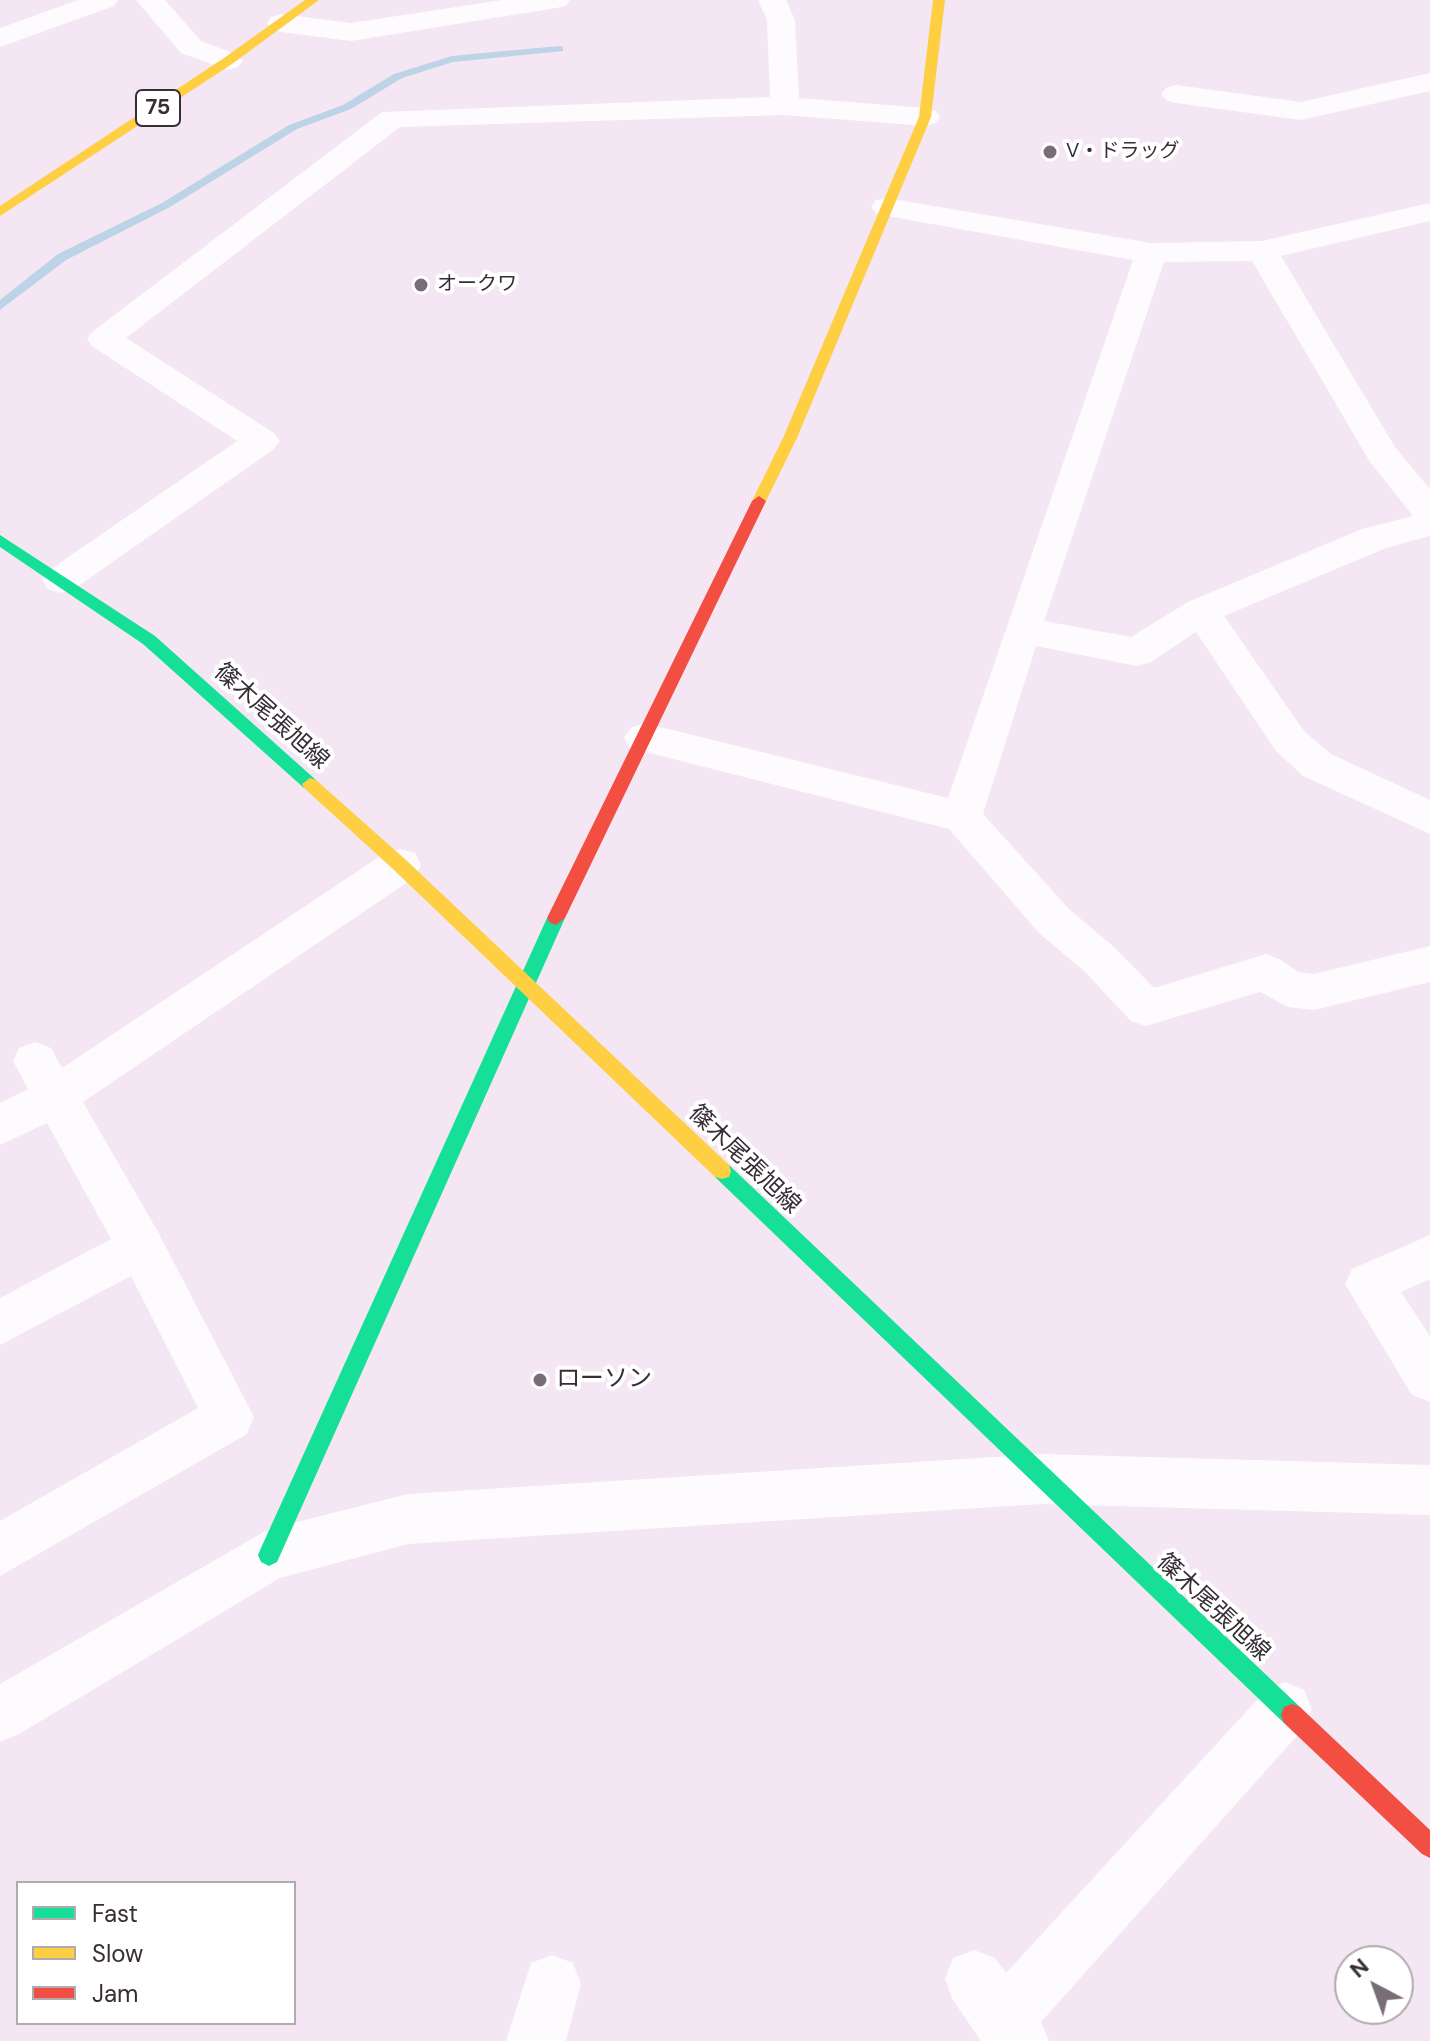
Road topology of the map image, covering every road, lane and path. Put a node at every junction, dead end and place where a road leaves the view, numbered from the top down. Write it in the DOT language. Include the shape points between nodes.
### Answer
graph roads {
  1 [pos="104,0"];
  2 [pos="150,0"];
  3 [pos="313,0"];
  4 [pos="556,0"];
  5 [pos="772,0"];
  6 [pos="939,0"];
  7 [pos="281,23"];
  8 [pos="0,38"];
  9 [pos="228,61"];
  10 [pos="1430,82"];
  11 [pos="1176,94"];
  12 [pos="784,106"];
  13 [pos="925,117"];
  14 [pos="887,207"];
  15 [pos="0,212"];
  16 [pos="1430,212"];
  17 [pos="1262,251"];
  18 [pos="1151,253"];
  19 [pos="1430,513"];
  20 [pos="1430,524"];
  21 [pos="0,540"];
  22 [pos="61,580"];
  23 [pos="1201,611"];
  24 [pos="1022,630"];
  25 [pos="644,738"];
  26 [pos="962,817"];
  27 [pos="1430,818"];
  28 [pos="400,865"];
  29 [pos="1430,964"];
  30 [pos="524,983"];
  31 [pos="44,1080"];
  32 [pos="0,1125"];
  33 [pos="141,1247"];
  34 [pos="1430,1256"];
  35 [pos="0,1323"];
  36 [pos="1430,1379"];
  37 [pos="1042,1479"];
  38 [pos="1430,1490"];
  39 [pos="0,1550"];
  40 [pos="269,1555"];
  41 [pos="1285,1709"];
  42 [pos="0,1715"];
  43 [pos="1430,1846"];
  44 [pos="552,1984"];
  45 [pos="998,2014"];
  46 [pos="536,2041"];
  1 -- 8 [label="street"];
  2 -- 9 [label="street" via="191,47"];
  3 -- 7 [label="main road, 75"];
  4 -- 7 [label="street" via="351,32"];
  5 -- 12 [label="street" via="781,20"];
  6 -- 13 [label="main road"];
  7 -- 9 [label="main road, 75"];
  9 -- 15 [label="main road, 75"];
  10 -- 11 [label="street" via="1301,111"];
  12 -- 13 [label="street"];
  12 -- 22 [label="street" via="393,118 104,339 262,441"];
  13 -- 14 [label="main road"];
  14 -- 18 [label="street"];
  14 -- 25 [label="main road" via="790,438"];
  16 -- 17 [label="street"];
  17 -- 18 [label="street"];
  17 -- 19 [label="street" via="1382,454"];
  18 -- 24 [label="street"];
  20 -- 23 [label="street" via="1375,538"];
  21 -- 22 [label="main road, 篠木尾張旭線"];
  22 -- 28 [label="main road, 篠木尾張旭線" via="149,640"];
  23 -- 24 [label="street" via="1137,652"];
  23 -- 27 [label="street" via="1290,741 1317,765"];
  24 -- 26 [label="street"];
  25 -- 26 [label="street"];
  25 -- 30 [label="main road"];
  26 -- 29 [label="street" via="1054,921 1146,1008 1266,972 1288,989 1314,992"];
  28 -- 30 [label="main road, 篠木尾張旭線"];
  28 -- 31 [label="street"];
  30 -- 37 [label="main road, 篠木尾張旭線"];
  30 -- 40 [label="main road"];
  31 -- 32 [label="street"];
  31 -- 33 [label="street"];
  33 -- 35 [label="street"];
  33 -- 39 [label="street" via="229,1417"];
  34 -- 36 [label="street" via="1369,1284"];
  37 -- 38 [label="street"];
  37 -- 40 [label="street" via="408,1519"];
  37 -- 41 [label="main road, 篠木尾張旭線"];
  40 -- 42 [label="street"];
  41 -- 43 [label="main road, 篠木尾張旭線"];
  41 -- 45 [label="street"];
  44 -- 46 [label="street"];
}
